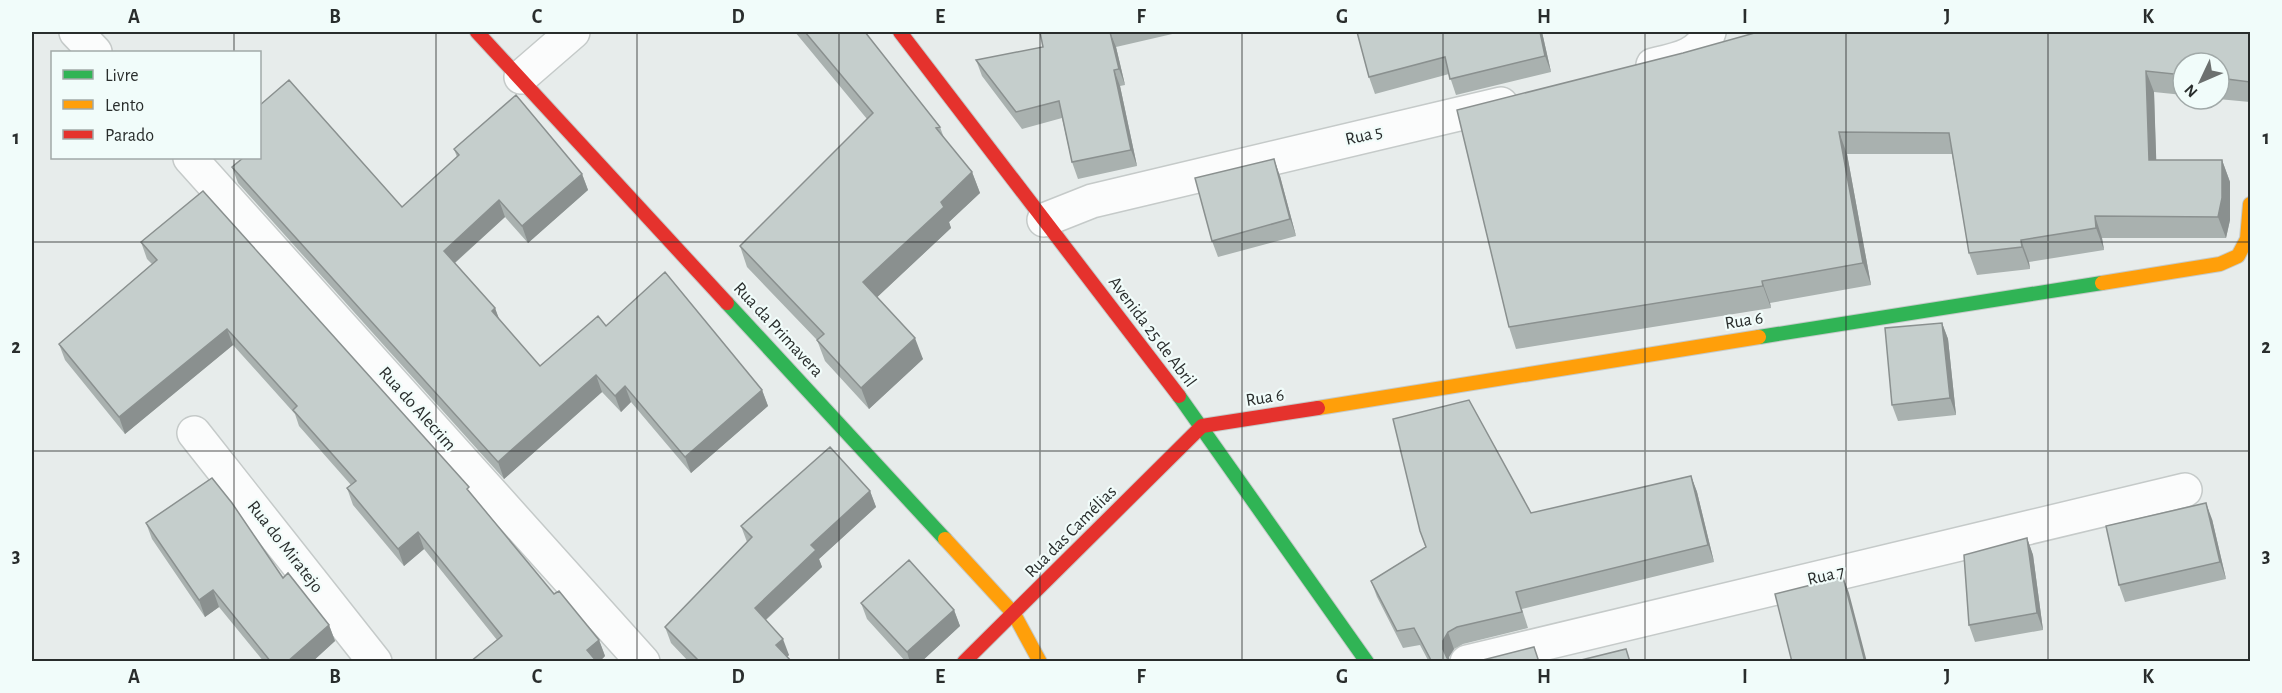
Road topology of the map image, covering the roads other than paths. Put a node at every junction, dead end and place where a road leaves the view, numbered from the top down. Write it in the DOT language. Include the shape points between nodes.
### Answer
graph roads {
  1 [pos="76,32"];
  2 [pos="477,32"];
  3 [pos="573,32"];
  4 [pos="900,32"];
  5 [pos="1709,32"];
  6 [pos="94,51"];
  7 [pos="1621,74"];
  8 [pos="521,77"];
  9 [pos="1533,96"];
  10 [pos="191,159"];
  11 [pos="2250,204"];
  12 [pos="1044,220"];
  13 [pos="1202,426"];
  14 [pos="194,433"];
  15 [pos="2186,490"];
  16 [pos="1014,614"];
  17 [pos="375,662"];
  18 [pos="643,662"];
  19 [pos="964,662"];
  20 [pos="1040,662"];
  21 [pos="1367,662"];
  22 [pos="1467,662"];
  1 -- 6 [label="street"];
  2 -- 8 [label="street, Rua da Primavera"];
  3 -- 8 [label="street"];
  4 -- 12 [label="street, Avenida 25 de Abril"];
  5 -- 7 [label="street" via="1706,40 1686,57"];
  8 -- 16 [label="street, Rua da Primavera"];
  9 -- 12 [label="street, Rua 5" via="1092,201"];
  10 -- 18 [label="street, Rua do Alecrim"];
  11 -- 13 [label="street, Rua 6" via="2247,239 2238,256 2220,264"];
  12 -- 13 [label="street, Avenida 25 de Abril"];
  13 -- 16 [label="street, Rua das Camélias"];
  13 -- 21 [label="street, Avenida 25 de Abril"];
  14 -- 17 [label="street, Rua do Miratejo"];
  15 -- 22 [label="street, Rua 7"];
  16 -- 19 [label="street, Rua das Camélias"];
  16 -- 20 [label="street, Rua da Primavera"];
}
